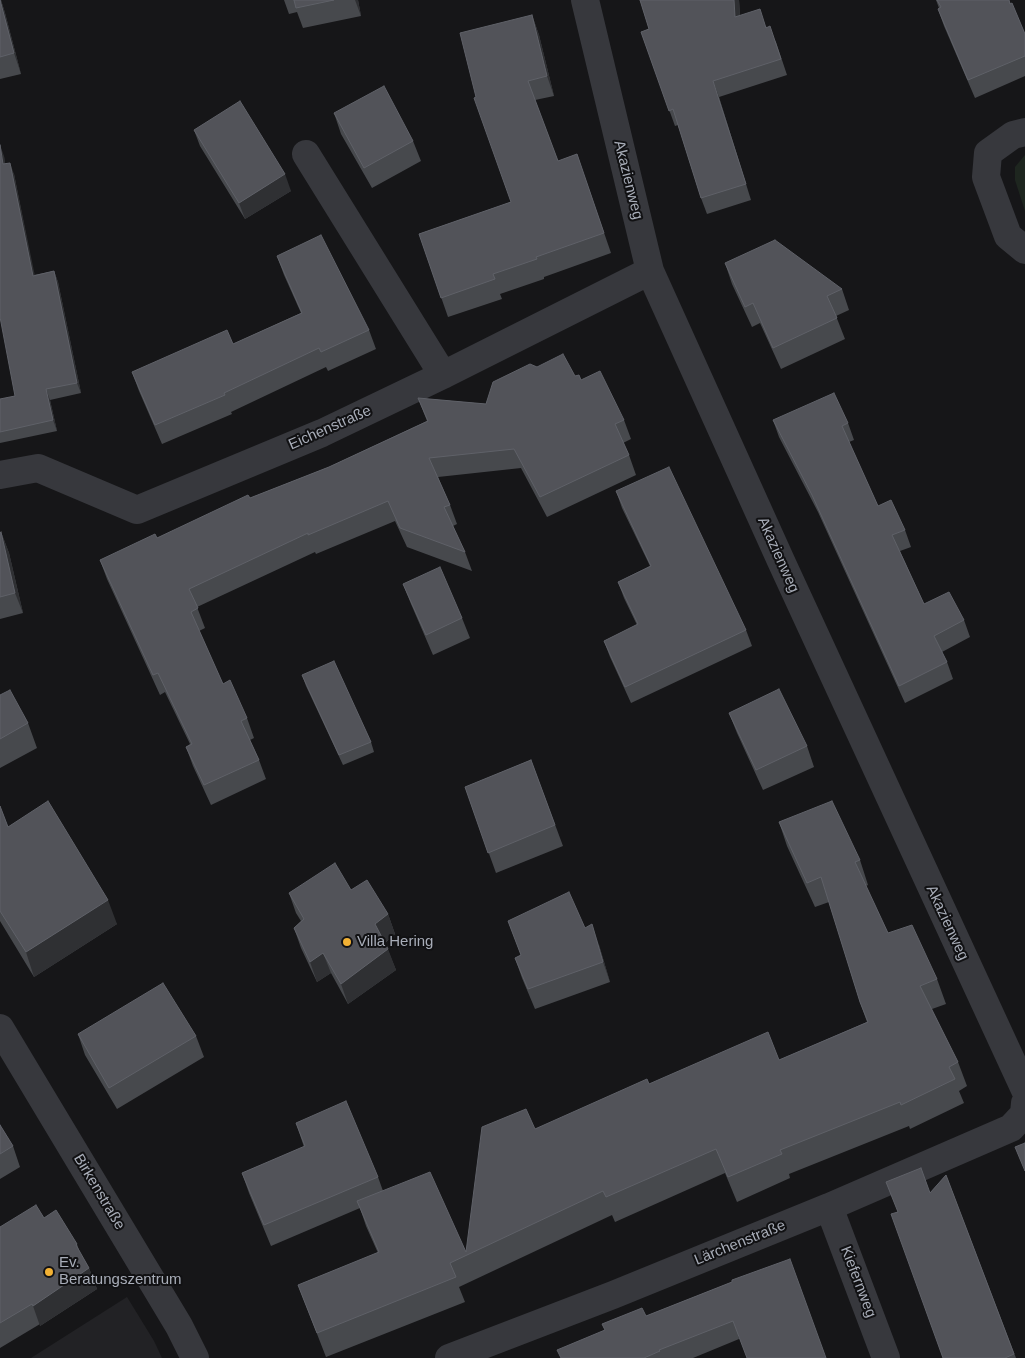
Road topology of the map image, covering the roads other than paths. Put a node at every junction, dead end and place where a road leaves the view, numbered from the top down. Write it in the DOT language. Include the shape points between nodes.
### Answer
graph roads {
  1 [pos="585,0"];
  2 [pos="1025,132"];
  3 [pos="306,154"];
  4 [pos="1025,250"];
  5 [pos="650,271"];
  6 [pos="443,375"];
  7 [pos="0,475"];
  8 [pos="0,1028"];
  9 [pos="1025,1103"];
  10 [pos="829,1207"];
  11 [pos="195,1358"];
  12 [pos="449,1358"];
  13 [pos="886,1358"];
  1 -- 5 [label="street, Akazienweg"];
  2 -- 4 [label="street" via="1013,135 988,153 986,177 1008,236"];
  3 -- 6 [label="street"];
  5 -- 6 [label="street, Eichenstraße"];
  5 -- 9 [label="street, Akazienweg"];
  6 -- 7 [label="street, Eichenstraße" via="322,433 137,510 38,468"];
  8 -- 11 [label="street, Birkenstraße" via="179,1326"];
  9 -- 10 [label="street, Lärchenstraße" via="1010,1128"];
  10 -- 12 [label="street, Lärchenstraße"];
  10 -- 13 [label="street, Kiefernweg"];
}
